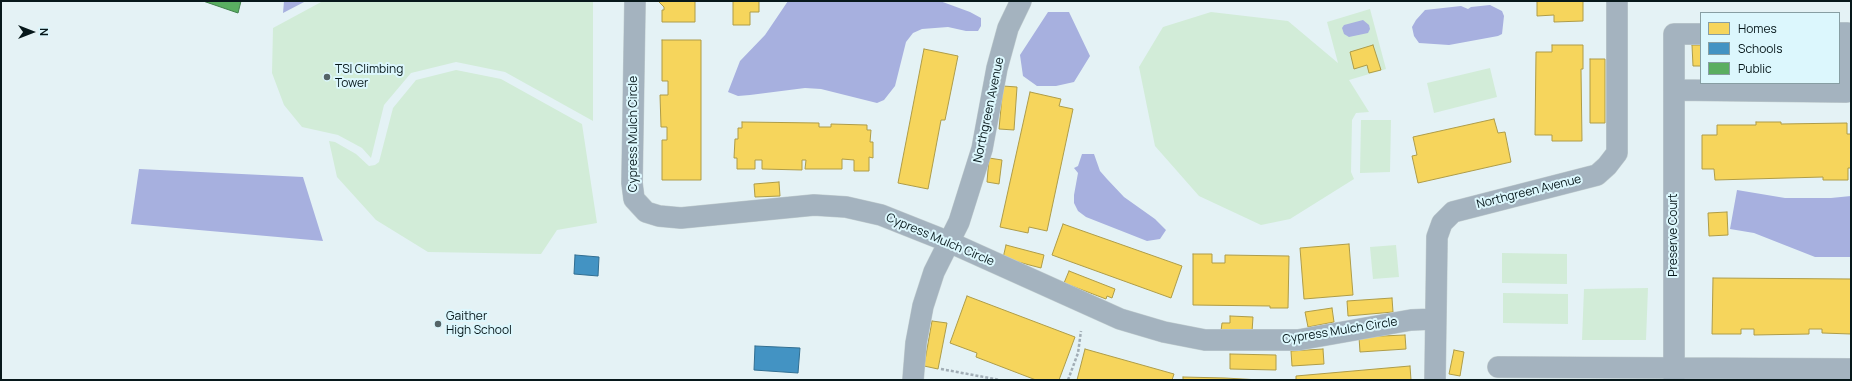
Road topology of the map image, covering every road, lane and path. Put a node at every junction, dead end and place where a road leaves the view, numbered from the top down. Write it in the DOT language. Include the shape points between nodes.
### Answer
graph roads {
  1 [pos="635,1"];
  2 [pos="1021,1"];
  3 [pos="1617,1"];
  4 [pos="1840,33"];
  5 [pos="1700,34"];
  6 [pos="1674,90"];
  7 [pos="949,242"];
  8 [pos="1435,319"];
  9 [pos="1081,331"];
  10 [pos="1498,368"];
  11 [pos="941,369"];
  12 [pos="1851,369"];
  13 [pos="1674,374"];
  14 [pos="913,380"];
  15 [pos="1000,380"];
  16 [pos="1068,380"];
  17 [pos="1435,380"];
  1 -- 7 [label="street, Cypress Mulch Circle" via="632,182 634,199 646,212 681,218 814,205 846,208 881,215"];
  2 -- 7 [label="street, Northgreen Avenue" via="1008,28 997,68 982,149 959,222"];
  3 -- 8 [label="street, Northgreen Avenue" via="1616,153 1597,175 1453,212 1442,223 1437,237"];
  4 -- 6 [label="street" via="1847,33 1846,92"];
  5 -- 6 [label="street, Preserve Court" via="1674,34"];
  6 -- 13 [label="street, Preserve Court"];
  7 -- 8 [label="street, Cypress Mulch Circle" via="1120,319 1164,332 1205,340 1298,340 1411,320"];
  7 -- 14 [label="street, Northgreen Avenue" via="934,272 923,306"];
  8 -- 17 [label="street, Northgreen Avenue"];
  9 -- 16 [label="path" via="1078,353"];
  10 -- 13 [label="street"];
  11 -- 15 [label="path"];
  12 -- 13 [label="street"];
}
